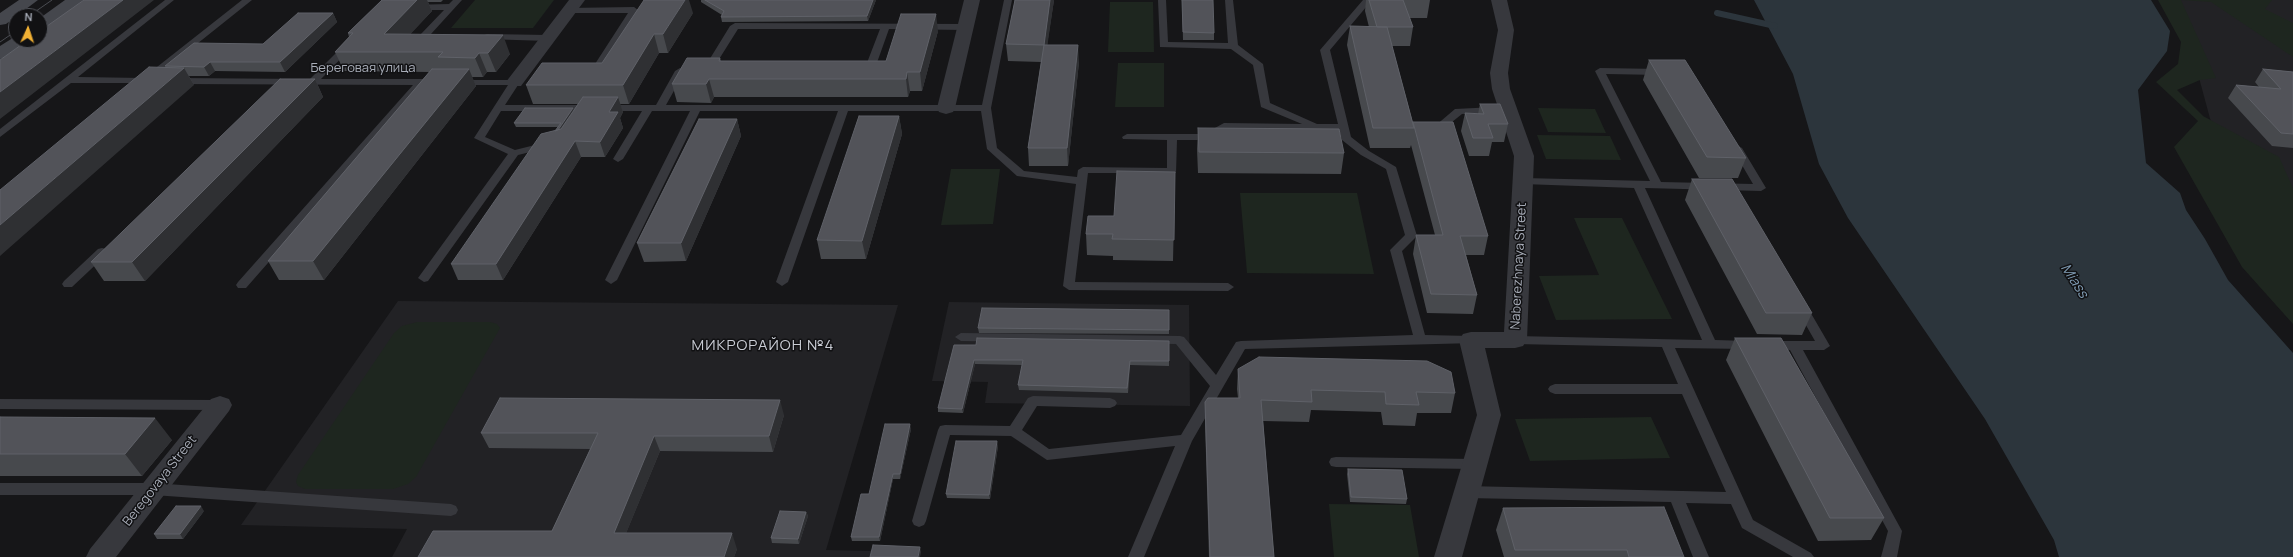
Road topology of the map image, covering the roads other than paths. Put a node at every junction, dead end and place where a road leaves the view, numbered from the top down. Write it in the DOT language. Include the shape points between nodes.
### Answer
graph roads {
  1 [pos="30,0"];
  2 [pos="76,0"];
  3 [pos="170,0"];
  4 [pos="248,0"];
  5 [pos="458,0"];
  6 [pos="972,0"];
  7 [pos="1008,0"];
  8 [pos="1162,0"];
  9 [pos="1229,0"];
  10 [pos="1368,0"];
  11 [pos="1499,0"];
  12 [pos="573,5"];
  13 [pos="404,6"];
  14 [pos="451,7"];
  15 [pos="0,20"];
  16 [pos="48,20"];
  17 [pos="885,27"];
  18 [pos="965,27"];
  19 [pos="446,37"];
  20 [pos="478,37"];
  21 [pos="356,38"];
  22 [pos="548,38"];
  23 [pos="1233,46"];
  24 [pos="9,48"];
  25 [pos="0,54"];
  26 [pos="853,71"];
  27 [pos="574,72"];
  28 [pos="1675,72"];
  29 [pos="524,76"];
  30 [pos="68,80"];
  31 [pos="144,81"];
  32 [pos="280,81"];
  33 [pos="313,81"];
  34 [pos="421,82"];
  35 [pos="132,90"];
  36 [pos="268,92"];
  37 [pos="844,107"];
  38 [pos="498,108"];
  39 [pos="584,108"];
  40 [pos="654,108"];
  41 [pos="696,108"];
  42 [pos="946,108"];
  43 [pos="986,108"];
  44 [pos="1508,110"];
  45 [pos="576,119"];
  46 [pos="1319,127"];
  47 [pos="1345,132"];
  48 [pos="0,134"];
  49 [pos="1730,136"];
  50 [pos="1127,137"];
  51 [pos="1172,137"];
  52 [pos="1427,137"];
  53 [pos="1204,138"];
  54 [pos="1228,138"];
  55 [pos="1291,138"];
  56 [pos="561,142"];
  57 [pos="514,153"];
  58 [pos="618,159"];
  59 [pos="1082,181"];
  60 [pos="1523,181"];
  61 [pos="1638,184"];
  62 [pos="1657,185"];
  63 [pos="1733,187"];
  64 [pos="1741,201"];
  65 [pos="108,246"];
  66 [pos="424,278"];
  67 [pos="611,280"];
  68 [pos="782,282"];
  69 [pos="68,284"];
  70 [pos="242,285"];
  71 [pos="1228,287"];
  72 [pos="1796,298"];
  73 [pos="960,337"];
  74 [pos="1420,339"];
  75 [pos="1471,340"];
  76 [pos="1515,340"];
  77 [pos="1666,343"];
  78 [pos="1710,344"];
  79 [pos="1794,346"];
  80 [pos="1217,385"];
  81 [pos="1555,389"];
  82 [pos="1686,390"];
  83 [pos="1110,402"];
  84 [pos="0,404"];
  85 [pos="220,405"];
  86 [pos="1014,431"];
  87 [pos="1185,440"];
  88 [pos="1336,462"];
  89 [pos="1474,464"];
  90 [pos="0,489"];
  91 [pos="153,490"];
  92 [pos="1466,492"];
  93 [pos="1676,497"];
  94 [pos="1734,498"];
  95 [pos="451,510"];
  96 [pos="919,521"];
  97 [pos="100,557"];
  98 [pos="1136,557"];
  99 [pos="1448,557"];
  100 [pos="1701,557"];
  101 [pos="1806,557"];
  102 [pos="1889,557"];
  1 -- 15 [label="main road"];
  2 -- 16 [label="main road"];
  3 -- 30 [label="lane"];
  4 -- 31 [label="lane"];
  5 -- 14 [label="lane"];
  6 -- 18 [label="street"];
  7 -- 43 [label="lane"];
  8 -- 23 [label="lane" via="1163,45"];
  9 -- 23 [label="lane"];
  10 -- 47 [label="lane" via="1326,50"];
  11 -- 44 [label="street, Naberezhnaya Street" via="1506,30 1499,73"];
  12 -- 22 [label="street"];
  12 -- 27 [label="lane" via="638,9 599,66"];
  13 -- 14 [label="lane"];
  14 -- 19 [label="lane" via="423,37"];
  17 -- 18 [label="lane"];
  17 -- 26 [label="lane" via="869,71"];
  17 -- 40 [label="lane" via="735,26 714,70 680,70"];
  18 -- 42 [label="street"];
  20 -- 22 [label="lane"];
  21 -- 33 [label="lane"];
  22 -- 29 [label="street"];
  23 -- 46 [label="lane" via="1258,64 1265,105"];
  24 -- 25 [label="main road"];
  28 -- 62 [label="lane" via="1600,71"];
  29 -- 34 [label="lane, Береговая улица"];
  29 -- 38 [label="lane"];
  30 -- 31 [label="lane, Береговая улица"];
  30 -- 48 [label="lane"];
  31 -- 32 [label="lane, Береговая улица"];
  31 -- 35 [label="lane"];
  32 -- 33 [label="lane, Береговая улица"];
  32 -- 36 [label="lane"];
  33 -- 34 [label="lane, Береговая улица"];
  34 -- 70 [label="lane"];
  37 -- 41 [label="lane"];
  37 -- 42 [label="lane"];
  37 -- 68 [label="lane"];
  38 -- 39 [label="lane"];
  38 -- 57 [label="lane" via="479,138"];
  39 -- 40 [label="lane"];
  39 -- 45 [label="lane"];
  40 -- 41 [label="lane"];
  40 -- 58 [label="lane"];
  41 -- 67 [label="lane"];
  42 -- 43 [label="lane"];
  43 -- 59 [label="lane" via="992,149 1021,174"];
  44 -- 52 [label="lane" via="1459,111"];
  44 -- 60 [label="street, Naberezhnaya Street" via="1524,156"];
  46 -- 47 [label="lane"];
  46 -- 53 [label="lane" via="1224,126"];
  47 -- 55 [label="lane"];
  47 -- 74 [label="lane" via="1365,153 1391,167 1411,236 1396,250"];
  49 -- 63 [label="lane" via="1761,188"];
  50 -- 51 [label="lane"];
  51 -- 53 [label="lane"];
  51 -- 59 [label="lane" via="1172,171 1083,170"];
  53 -- 54 [label="lane"];
  56 -- 57 [label="lane"];
  57 -- 66 [label="lane"];
  59 -- 71 [label="lane" via="1069,286"];
  60 -- 61 [label="lane"];
  60 -- 76 [label="street, Naberezhnaya Street"];
  61 -- 62 [label="lane"];
  61 -- 78 [label="lane"];
  62 -- 63 [label="lane"];
  63 -- 64 [label="lane"];
  65 -- 69 [label="lane"];
  72 -- 79 [label="lane" via="1824,346"];
  73 -- 80 [label="lane" via="1180,340"];
  74 -- 75 [label="lane"];
  74 -- 80 [label="lane" via="1241,345"];
  75 -- 76 [label="street, Naberezhnaya Street"];
  75 -- 89 [label="street" via="1489,415"];
  76 -- 77 [label="lane"];
  77 -- 78 [label="lane"];
  77 -- 82 [label="lane"];
  78 -- 79 [label="lane"];
  79 -- 102 [label="lane" via="1895,531"];
  80 -- 87 [label="lane"];
  81 -- 82 [label="lane"];
  82 -- 94 [label="lane"];
  83 -- 86 [label="lane" via="1033,402"];
  84 -- 85 [label="lane"];
  85 -- 91 [label="street, Beregovaya Street"];
  86 -- 87 [label="lane" via="1047,455"];
  86 -- 96 [label="lane" via="945,430"];
  87 -- 98 [label="lane"];
  88 -- 89 [label="lane"];
  89 -- 92 [label="street"];
  90 -- 91 [label="lane"];
  91 -- 95 [label="lane"];
  91 -- 97 [label="street, Beregovaya Street"];
  92 -- 93 [label="lane"];
  92 -- 99 [label="street"];
  93 -- 94 [label="lane"];
  93 -- 100 [label="lane"];
  94 -- 101 [label="lane" via="1747,524"];
}
